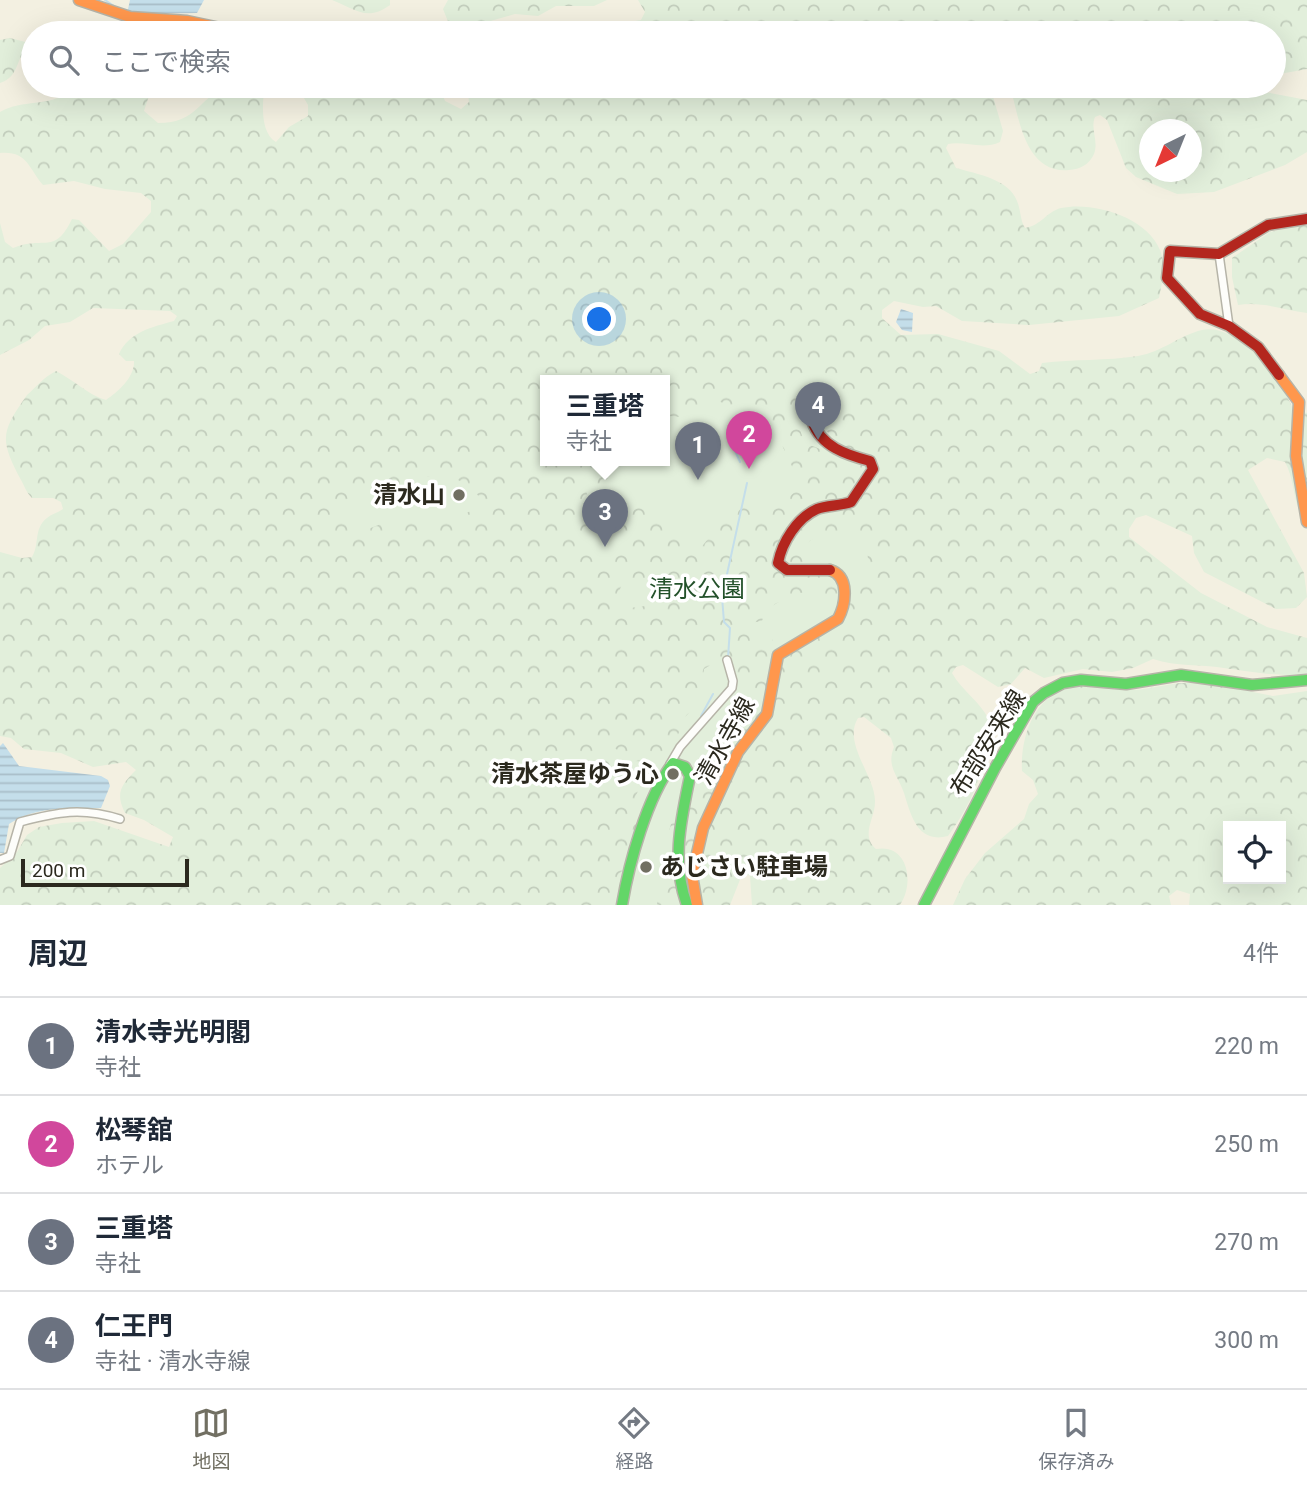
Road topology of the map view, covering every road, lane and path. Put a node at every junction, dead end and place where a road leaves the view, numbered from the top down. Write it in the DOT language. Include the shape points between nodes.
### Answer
graph roads {
  1 [pos="79,0"];
  2 [pos="187,21"];
  3 [pos="1307,219"];
  4 [pos="1219,254"];
  5 [pos="1229,326"];
  6 [pos="810,393"];
  7 [pos="1307,522"];
  8 [pos="727,660"];
  9 [pos="1307,680"];
  10 [pos="670,764"];
  11 [pos="120,819"];
  12 [pos="0,860"];
  13 [pos="622,905"];
  14 [pos="687,905"];
  15 [pos="697,905"];
  16 [pos="924,905"];
  1 -- 2 [label="main road" via="130,17"];
  3 -- 4 [label="main road" via="1268,225"];
  4 -- 5 [label="street"];
  4 -- 5 [label="main road" via="1170,251 1167,278 1200,314"];
  5 -- 7 [label="main road" via="1265,355 1299,402 1296,456"];
  6 -- 15 [label="main road, 清水寺線" via="814,426 841,454 870,461 873,469 851,502 806,517 778,563 787,570 834,570 844,583 844,611 778,655 767,714 738,752 703,828 692,875"];
  8 -- 10 [label="street" via="732,688"];
  9 -- 16 [label="main road, 布部安来線" via="1252,685 1181,675 1126,684 1081,680 1044,693 1033,702 989,778"];
  10 -- 13 [label="main road, 清水寺線" via="638,842"];
  10 -- 14 [label="main road, 清水寺線" via="681,765 690,776 677,845"];
  11 -- 12 [label="street" via="92,810 20,822 10,856"];
}
